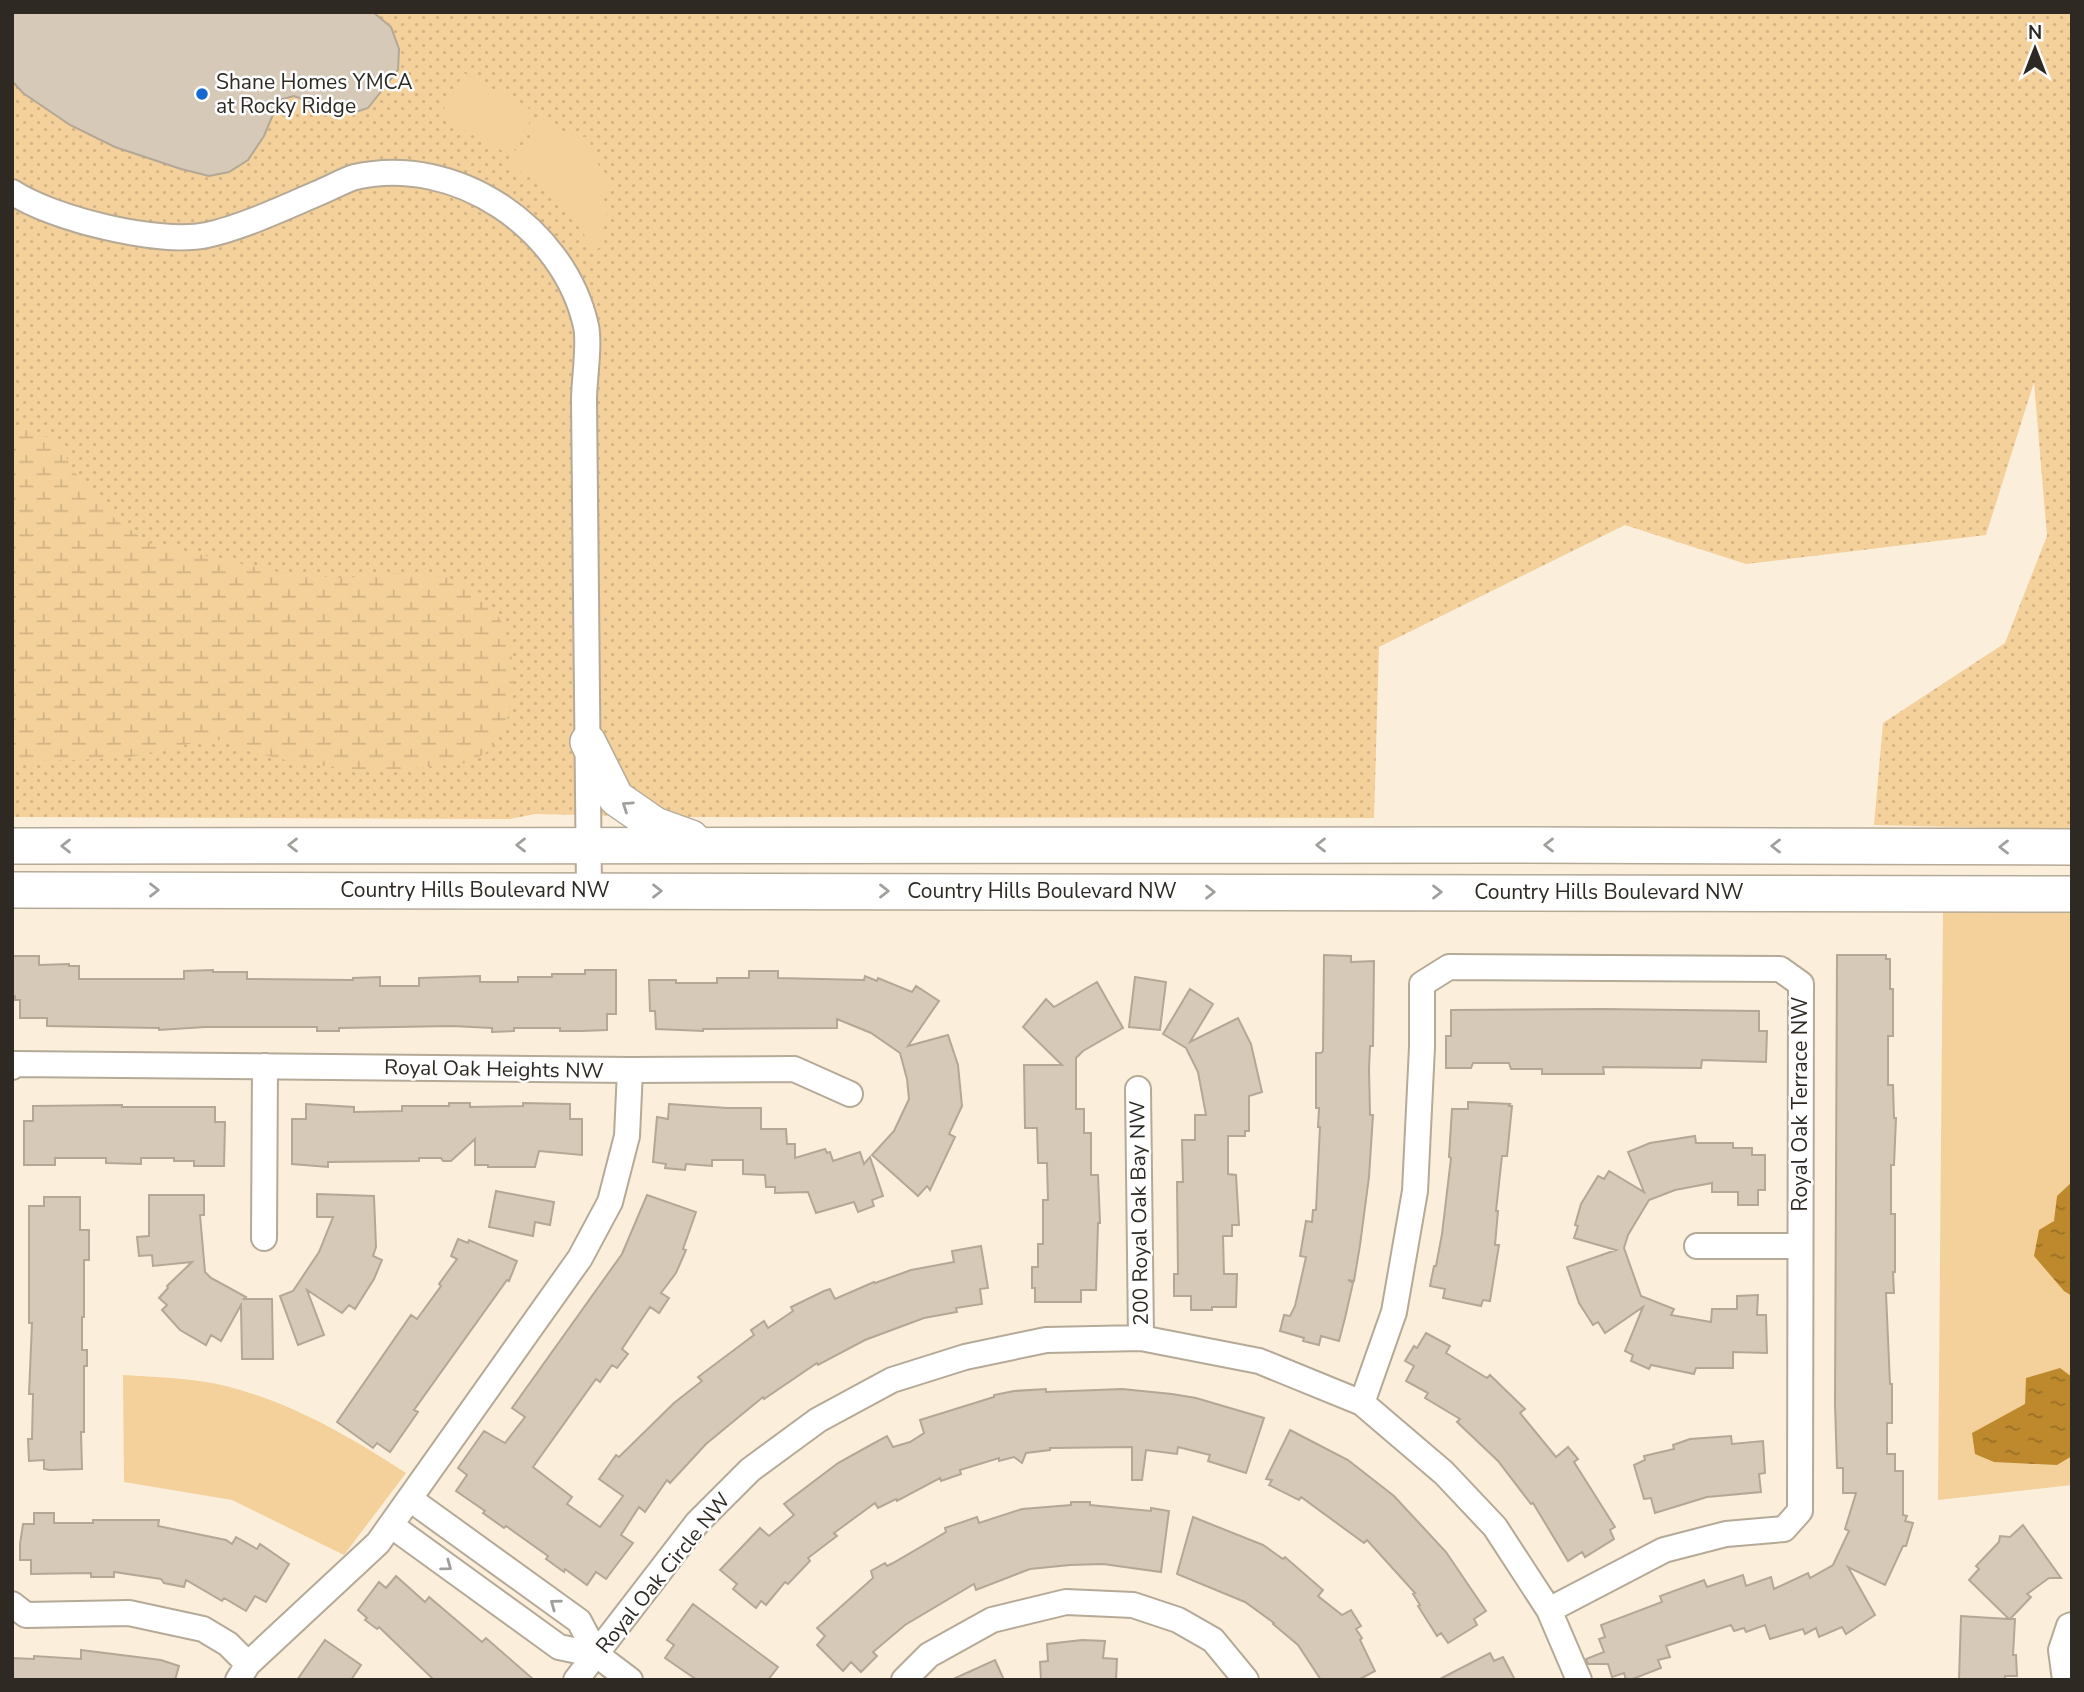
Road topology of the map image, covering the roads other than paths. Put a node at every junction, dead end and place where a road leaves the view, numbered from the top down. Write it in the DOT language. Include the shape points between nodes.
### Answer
graph roads {
  1 [pos="12,192"];
  2 [pos="588,742"];
  3 [pos="589,845"];
  4 [pos="710,845"];
  5 [pos="12,846"];
  6 [pos="2072,847"];
  7 [pos="12,890"];
  8 [pos="589,890"];
  9 [pos="2072,894"];
  10 [pos="265,1066"];
  11 [pos="12,1067"];
  12 [pos="630,1070"];
  13 [pos="1138,1089"];
  14 [pos="849,1094"];
  15 [pos="264,1238"];
  16 [pos="1697,1246"];
  17 [pos="1800,1246"];
  18 [pos="1141,1338"];
  19 [pos="1362,1403"];
  20 [pos="410,1499"];
  21 [pos="391,1526"];
  22 [pos="12,1604"];
  23 [pos="1549,1610"];
  24 [pos="2072,1625"];
  25 [pos="597,1655"];
  26 [pos="243,1672"];
  27 [pos="576,1680"];
  28 [pos="630,1680"];
  29 [pos="904,1680"];
  30 [pos="1246,1680"];
  31 [pos="1579,1680"];
  32 [pos="2065,1680"];
  1 -- 2 [label="street" via="107,228 154,236 206,235 354,178 406,172 456,184 501,205 535,234 567,275 586,328"];
  2 -- 3 [label="street"];
  4 -- 2 [label="main road, one-way" via="655,825 616,798"];
  3 -- 4 [label="main road"];
  3 -- 5 [label="main road, one-way"];
  3 -- 8 [label="street"];
  6 -- 4 [label="main road, one-way"];
  7 -- 8 [label="main road, Country Hills Boulevard NW, one-way"];
  8 -- 9 [label="main road, Country Hills Boulevard NW, one-way"];
  10 -- 11 [label="street, Royal Oak Heights NW"];
  10 -- 12 [label="street, Royal Oak Heights NW"];
  10 -- 15 [label="street"];
  12 -- 14 [label="street" via="794,1069"];
  12 -- 20 [label="street, Royal Oak Heights NW" via="627,1136 610,1202 580,1258"];
  13 -- 18 [label="street, 200 Royal Oak Bay NW"];
  16 -- 17 [label="street"];
  17 -- 19 [label="street, Royal Oak Terrace NW" via="1801,984 1780,969 1449,967 1422,984 1415,1191 1394,1312"];
  17 -- 23 [label="street, Royal Oak Terrace NW" via="1800,1511 1784,1529 1726,1534 1664,1550"];
  18 -- 19 [label="street, Royal Oak Circle NW" via="1259,1361"];
  18 -- 25 [label="street, Royal Oak Circle NW" via="1046,1340 965,1357 892,1380 818,1420 750,1470 697,1523"];
  19 -- 23 [label="street, Royal Oak Circle NW" via="1444,1473 1495,1527"];
  20 -- 21 [label="street, Royal Oak Heights NW"];
  25 -- 20 [label="street, one-way" via="579,1622"];
  21 -- 25 [label="street, one-way" via="559,1647"];
  21 -- 26 [label="street, Royal Oak Heights NW"];
  22 -- 26 [label="street, Royal Oak Heights NW" via="26,1615 129,1613 203,1629 228,1644"];
  23 -- 31 [label="street, Royal Oak Circle NW"];
  24 -- 32 [label="street" via="2061,1650"];
  25 -- 27 [label="street, Royal Oak Circle NW"];
  25 -- 28 [label="street"];
  29 -- 30 [label="street" via="929,1655 992,1620 1066,1602 1133,1605 1178,1620 1213,1640"];
}
